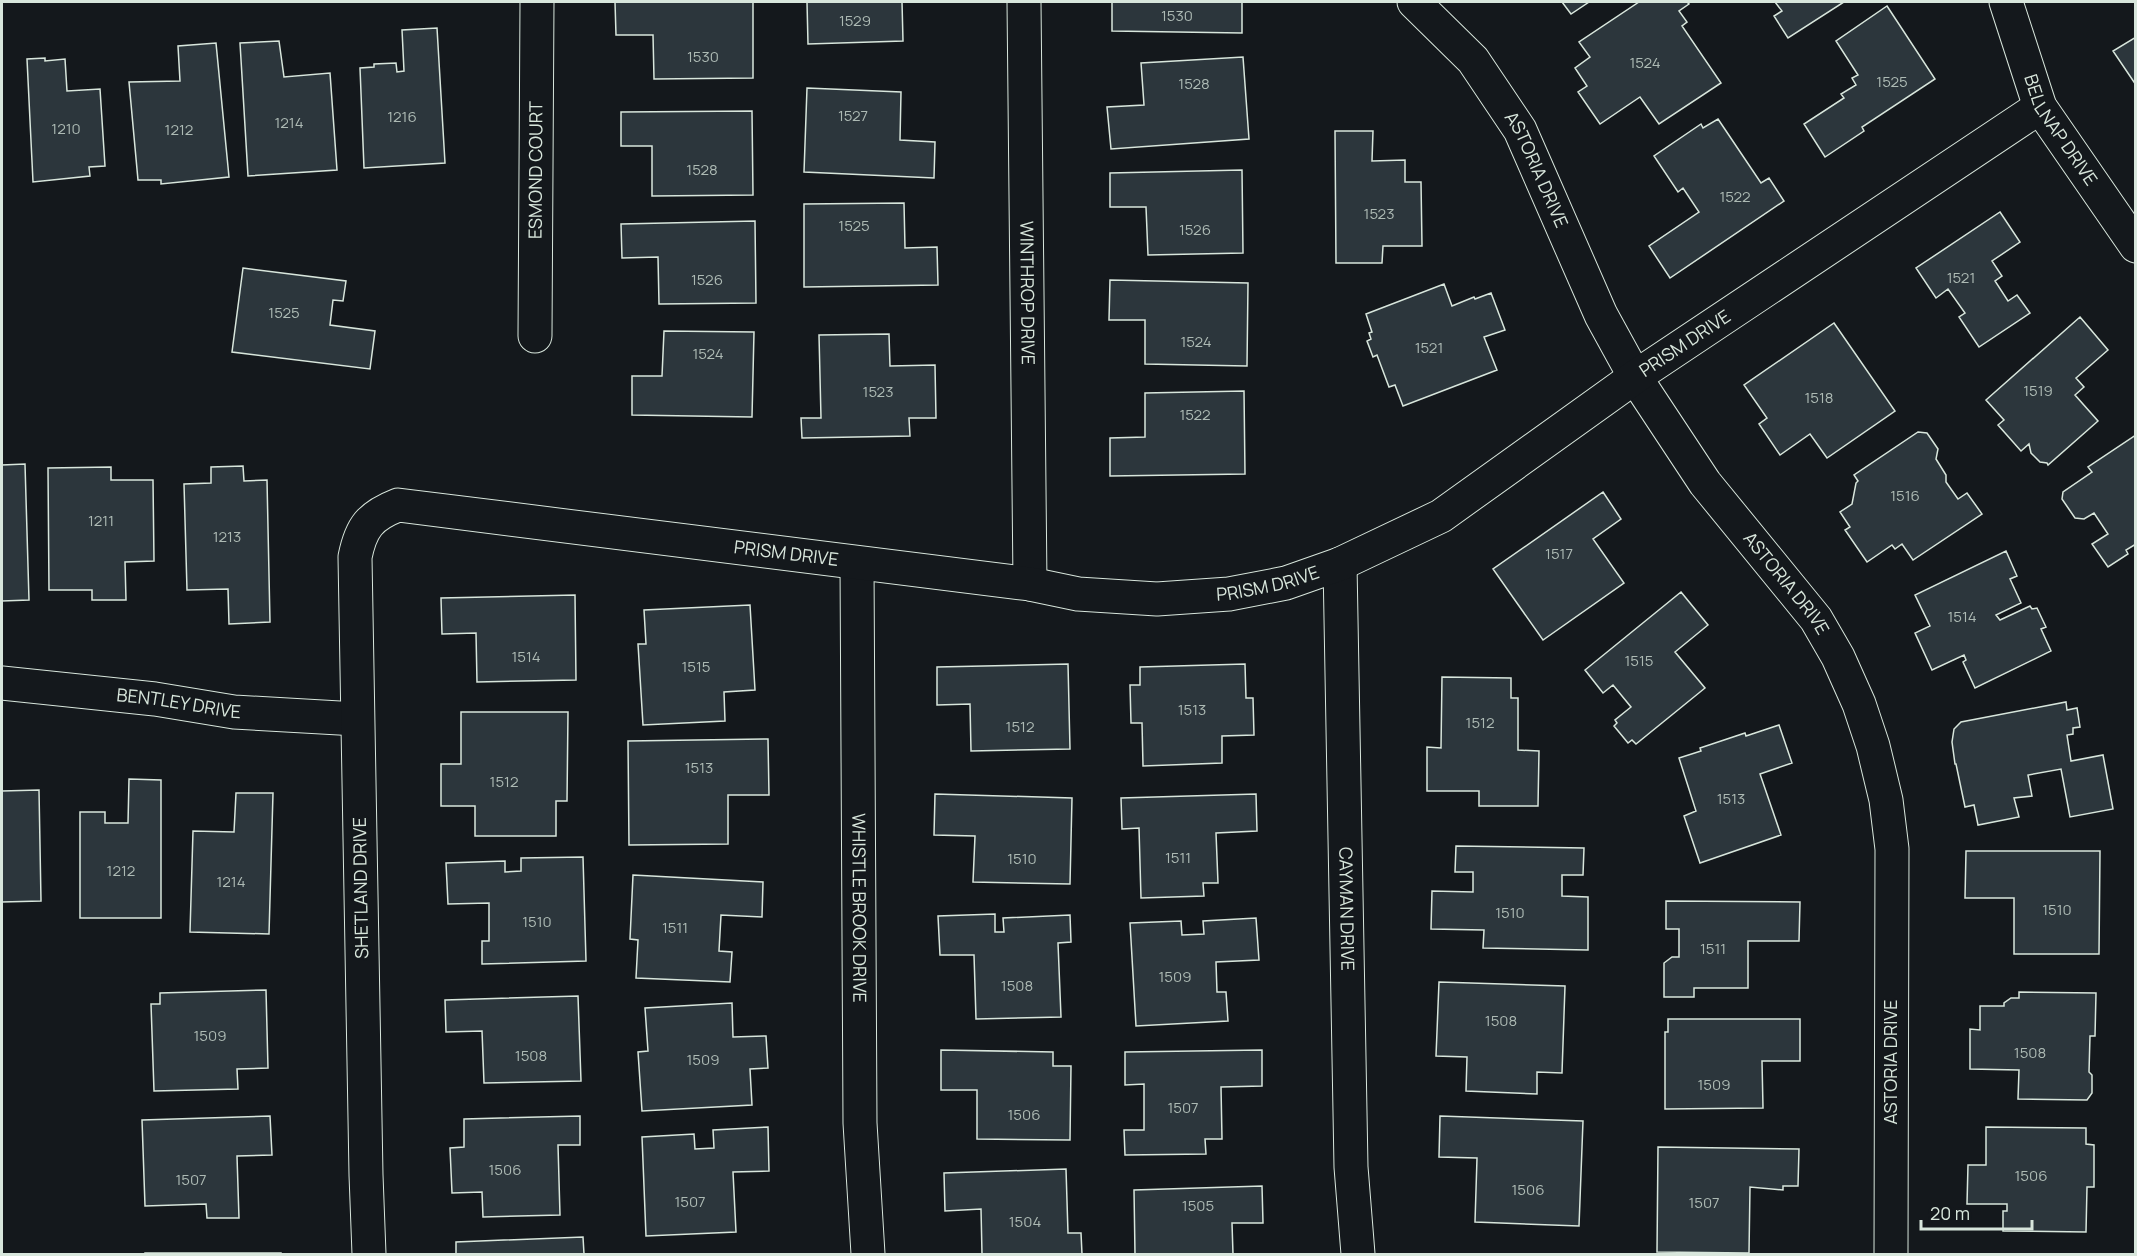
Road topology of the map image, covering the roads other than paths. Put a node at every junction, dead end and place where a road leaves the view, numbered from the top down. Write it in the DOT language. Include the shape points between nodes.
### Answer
graph roads {
  1 [pos="537,2"];
  2 [pos="1024,2"];
  3 [pos="1414,2"];
  4 [pos="2006,2"];
  5 [pos="2040,107"];
  6 [pos="2136,246"];
  7 [pos="535,336"];
  8 [pos="1635,377"];
  9 [pos="368,523"];
  10 [pos="858,563"];
  11 [pos="1340,564"];
  12 [pos="1030,584"];
  13 [pos="2,683"];
  14 [pos="357,719"];
  15 [pos="369,1254"];
  16 [pos="868,1254"];
  17 [pos="1358,1254"];
  18 [pos="1891,1254"];
  1 -- 7 [label="street, ESMOND COURT"];
  2 -- 12 [label="street, WINTHROP DRIVE"];
  3 -- 8 [label="street, ASTORIA DRIVE" via="1473,60 1520,130 1597,306"];
  4 -- 5 [label="street, BELLNAP DRIVE"];
  5 -- 6 [label="street, BELLNAP DRIVE"];
  5 -- 8 [label="street, PRISM DRIVE"];
  8 -- 11 [label="street, PRISM DRIVE" via="1441,516"];
  8 -- 18 [label="street, ASTORIA DRIVE" via="1705,483 1816,619 1838,657 1873,746 1892,849"];
  9 -- 10 [label="street, PRISM DRIVE" via="398,505"];
  9 -- 14 [label="street, SHETLAND DRIVE" via="358,539 355,557"];
  10 -- 12 [label="street, PRISM DRIVE"];
  10 -- 16 [label="street, WHISTLE BROOK DRIVE" via="860,1123"];
  11 -- 12 [label="street, PRISM DRIVE" via="1286,583 1229,594 1157,599 1078,594"];
  11 -- 17 [label="street, CAYMAN DRIVE" via="1351,1167"];
  13 -- 14 [label="street, BENTLEY DRIVE" via="155,699 234,712"];
  14 -- 15 [label="street, SHETLAND DRIVE"];
}
